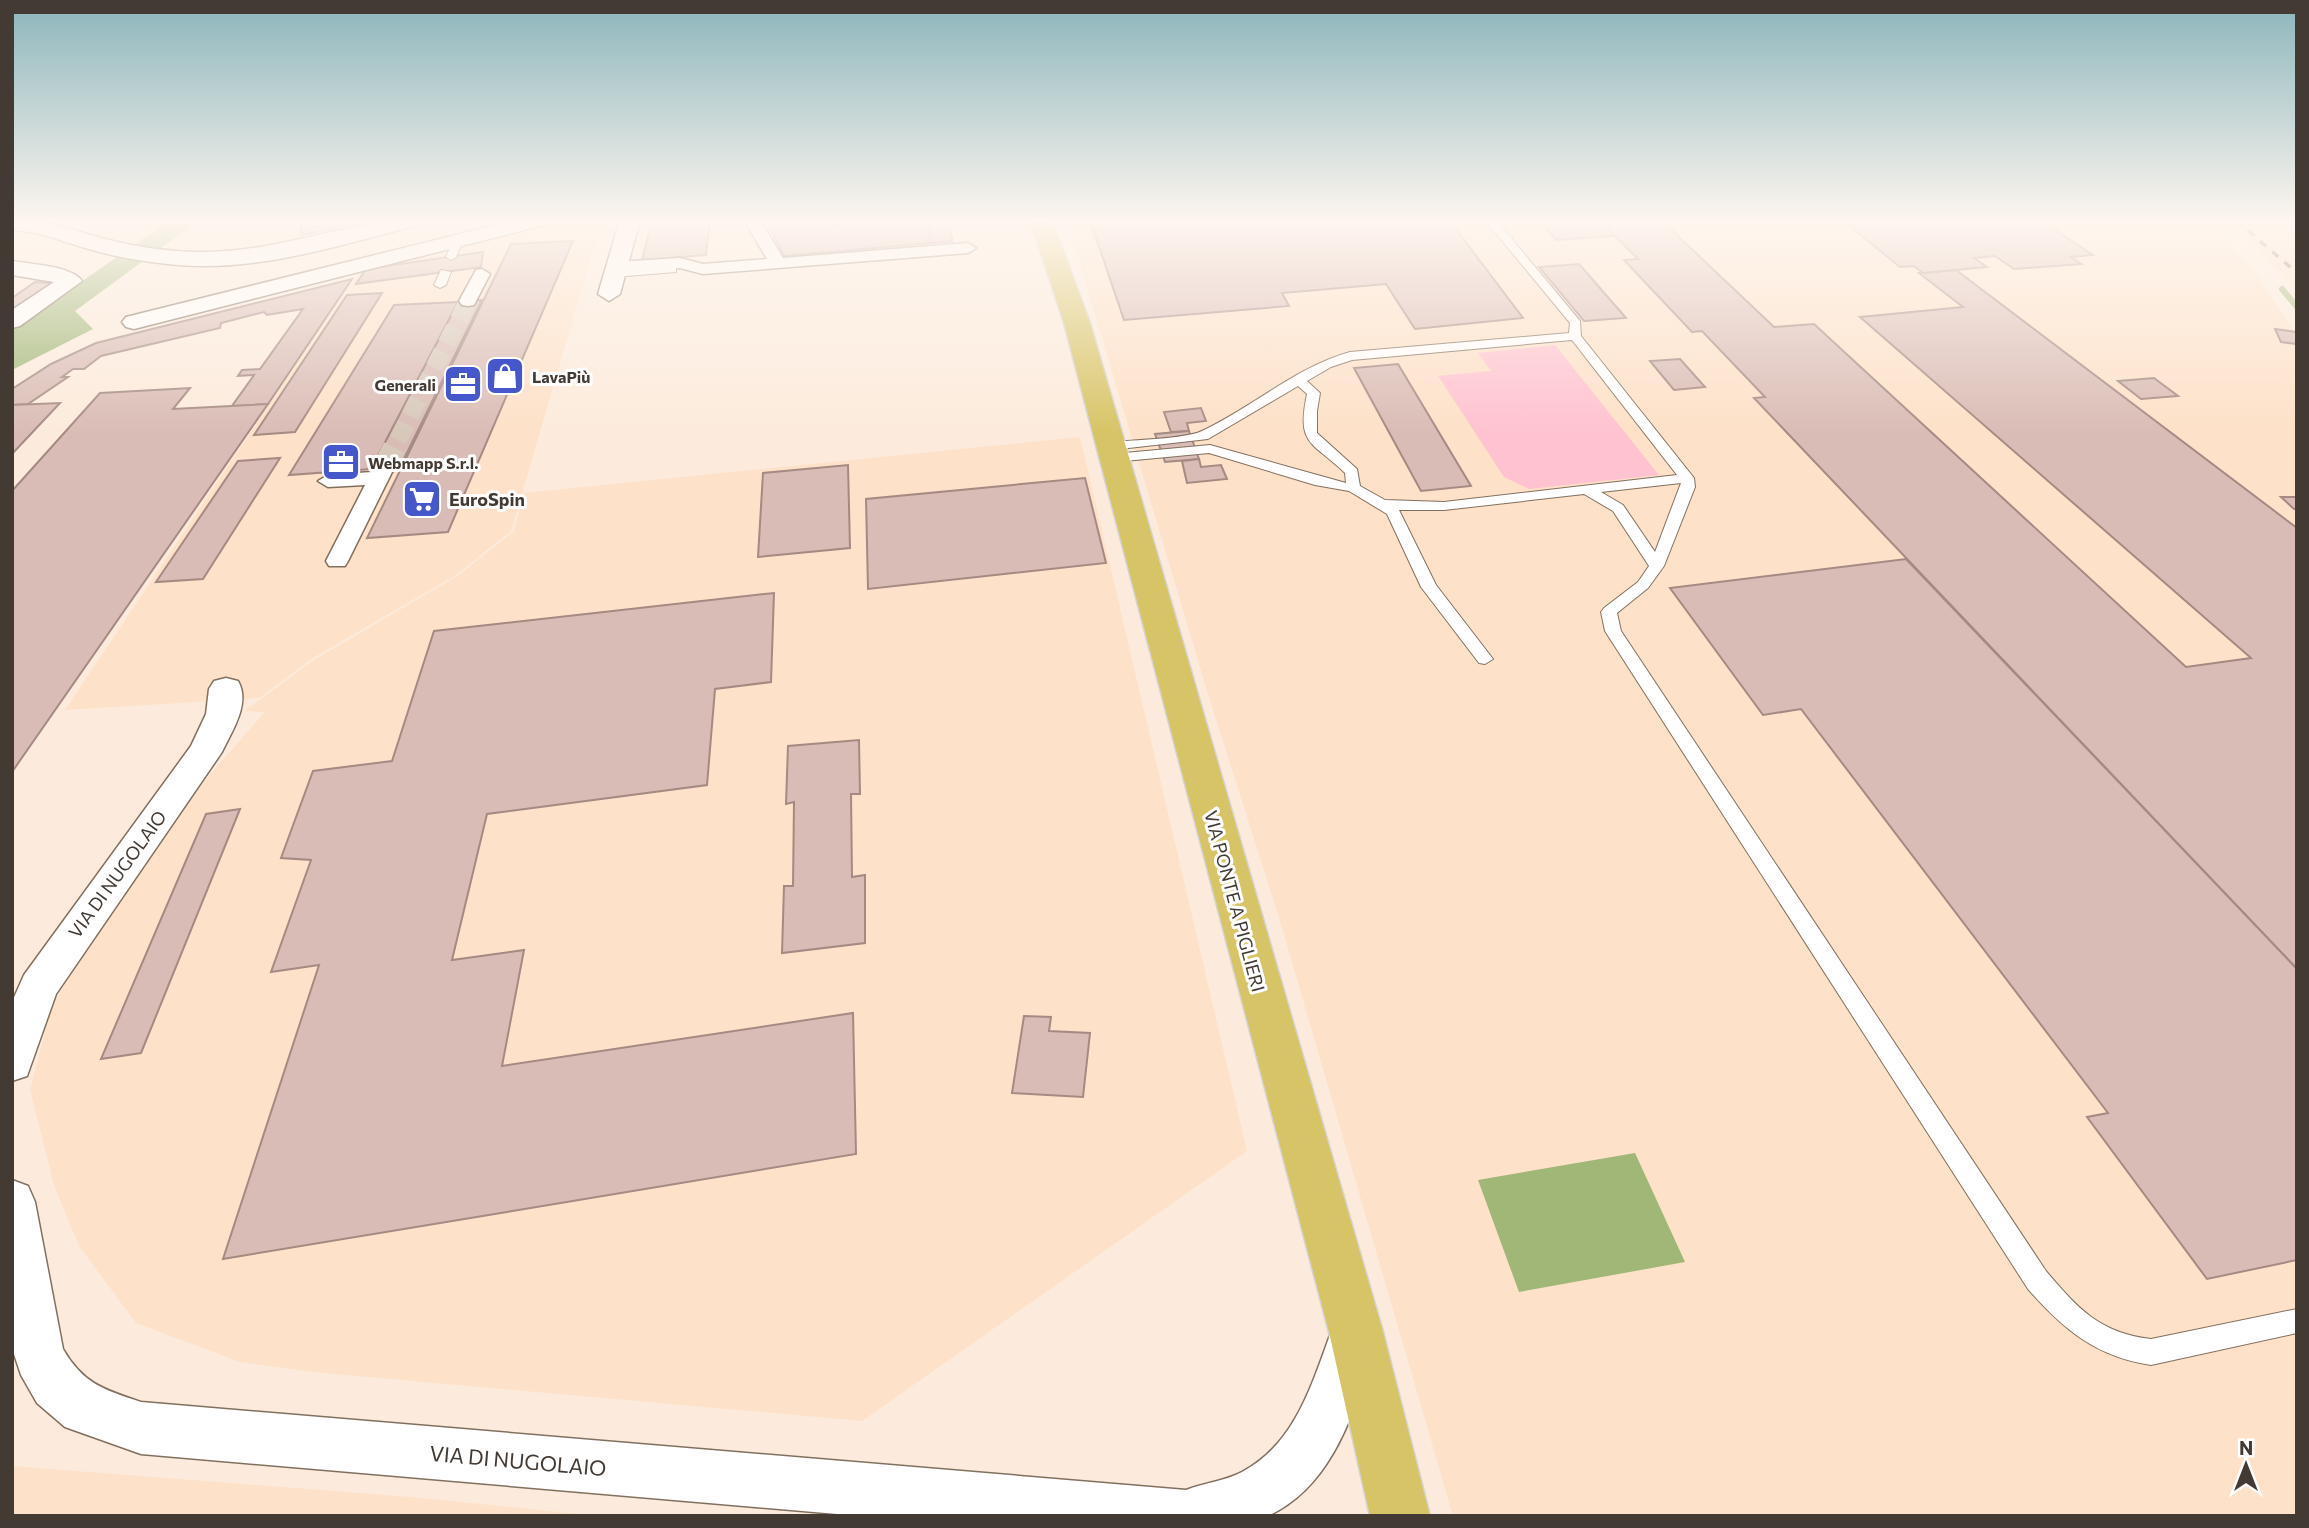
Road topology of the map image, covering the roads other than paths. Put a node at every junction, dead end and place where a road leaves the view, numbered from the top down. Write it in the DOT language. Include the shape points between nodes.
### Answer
graph roads {
  1 [pos="56,291"];
  2 [pos="269,291"];
  3 [pos="473,291"];
  4 [pos="1068,291"];
  5 [pos="1550,291"];
  6 [pos="468,301"];
  7 [pos="12,321"];
  8 [pos="134,322"];
  9 [pos="1574,336"];
  10 [pos="1298,379"];
  11 [pos="1113,452"];
  12 [pos="1687,478"];
  13 [pos="328,481"];
  14 [pos="1353,488"];
  15 [pos="1587,490"];
  16 [pos="1382,504"];
  17 [pos="337,561"];
  18 [pos="1657,566"];
  19 [pos="1485,659"];
  20 [pos="226,689"];
  21 [pos="12,1062"];
  22 [pos="12,1202"];
  23 [pos="2297,1321"];
  24 [pos="1356,1332"];
  25 [pos="1181,1516"];
  26 [pos="1190,1516"];
  27 [pos="1400,1516"];
  1 -- 7 [label="street"];
  2 -- 8 [label="street"];
  3 -- 6 [label="street"];
  4 -- 11 [label="main road, VIA PONTE A PIGLIERI"];
  5 -- 9 [label="lane" via="1576,323"];
  9 -- 10 [label="lane" via="1350,356"];
  9 -- 12 [label="lane"];
  10 -- 11 [label="lane" via="1203,436"];
  10 -- 14 [label="lane" via="1314,393 1309,434 1352,472"];
  11 -- 14 [label="lane" via="1210,449 1328,485"];
  11 -- 24 [label="main road, VIA PONTE A PIGLIERI"];
  12 -- 15 [label="lane"];
  12 -- 18 [label="lane" via="1688,487"];
  13 -- 17 [label="street" via="382,473"];
  14 -- 16 [label="lane"];
  15 -- 16 [label="lane" via="1444,506"];
  15 -- 18 [label="lane" via="1618,508"];
  16 -- 19 [label="lane" via="1393,512 1442,608"];
  18 -- 23 [label="lane" via="1643,585 1609,612 1613,631 2037,1280 2088,1333 2109,1344 2151,1352"];
  20 -- 21 [label="street, VIA DI NUGOLAIO" via="223,714 205,752 38,987"];
  22 -- 25 [label="street, VIA DI NUGOLAIO" via="39,1357 55,1385 75,1404 141,1428"];
  24 -- 26 [label="street" via="1302,1455 1272,1485 1237,1502"];
  24 -- 27 [label="main road, VIA PONTE A PIGLIERI"];
}
